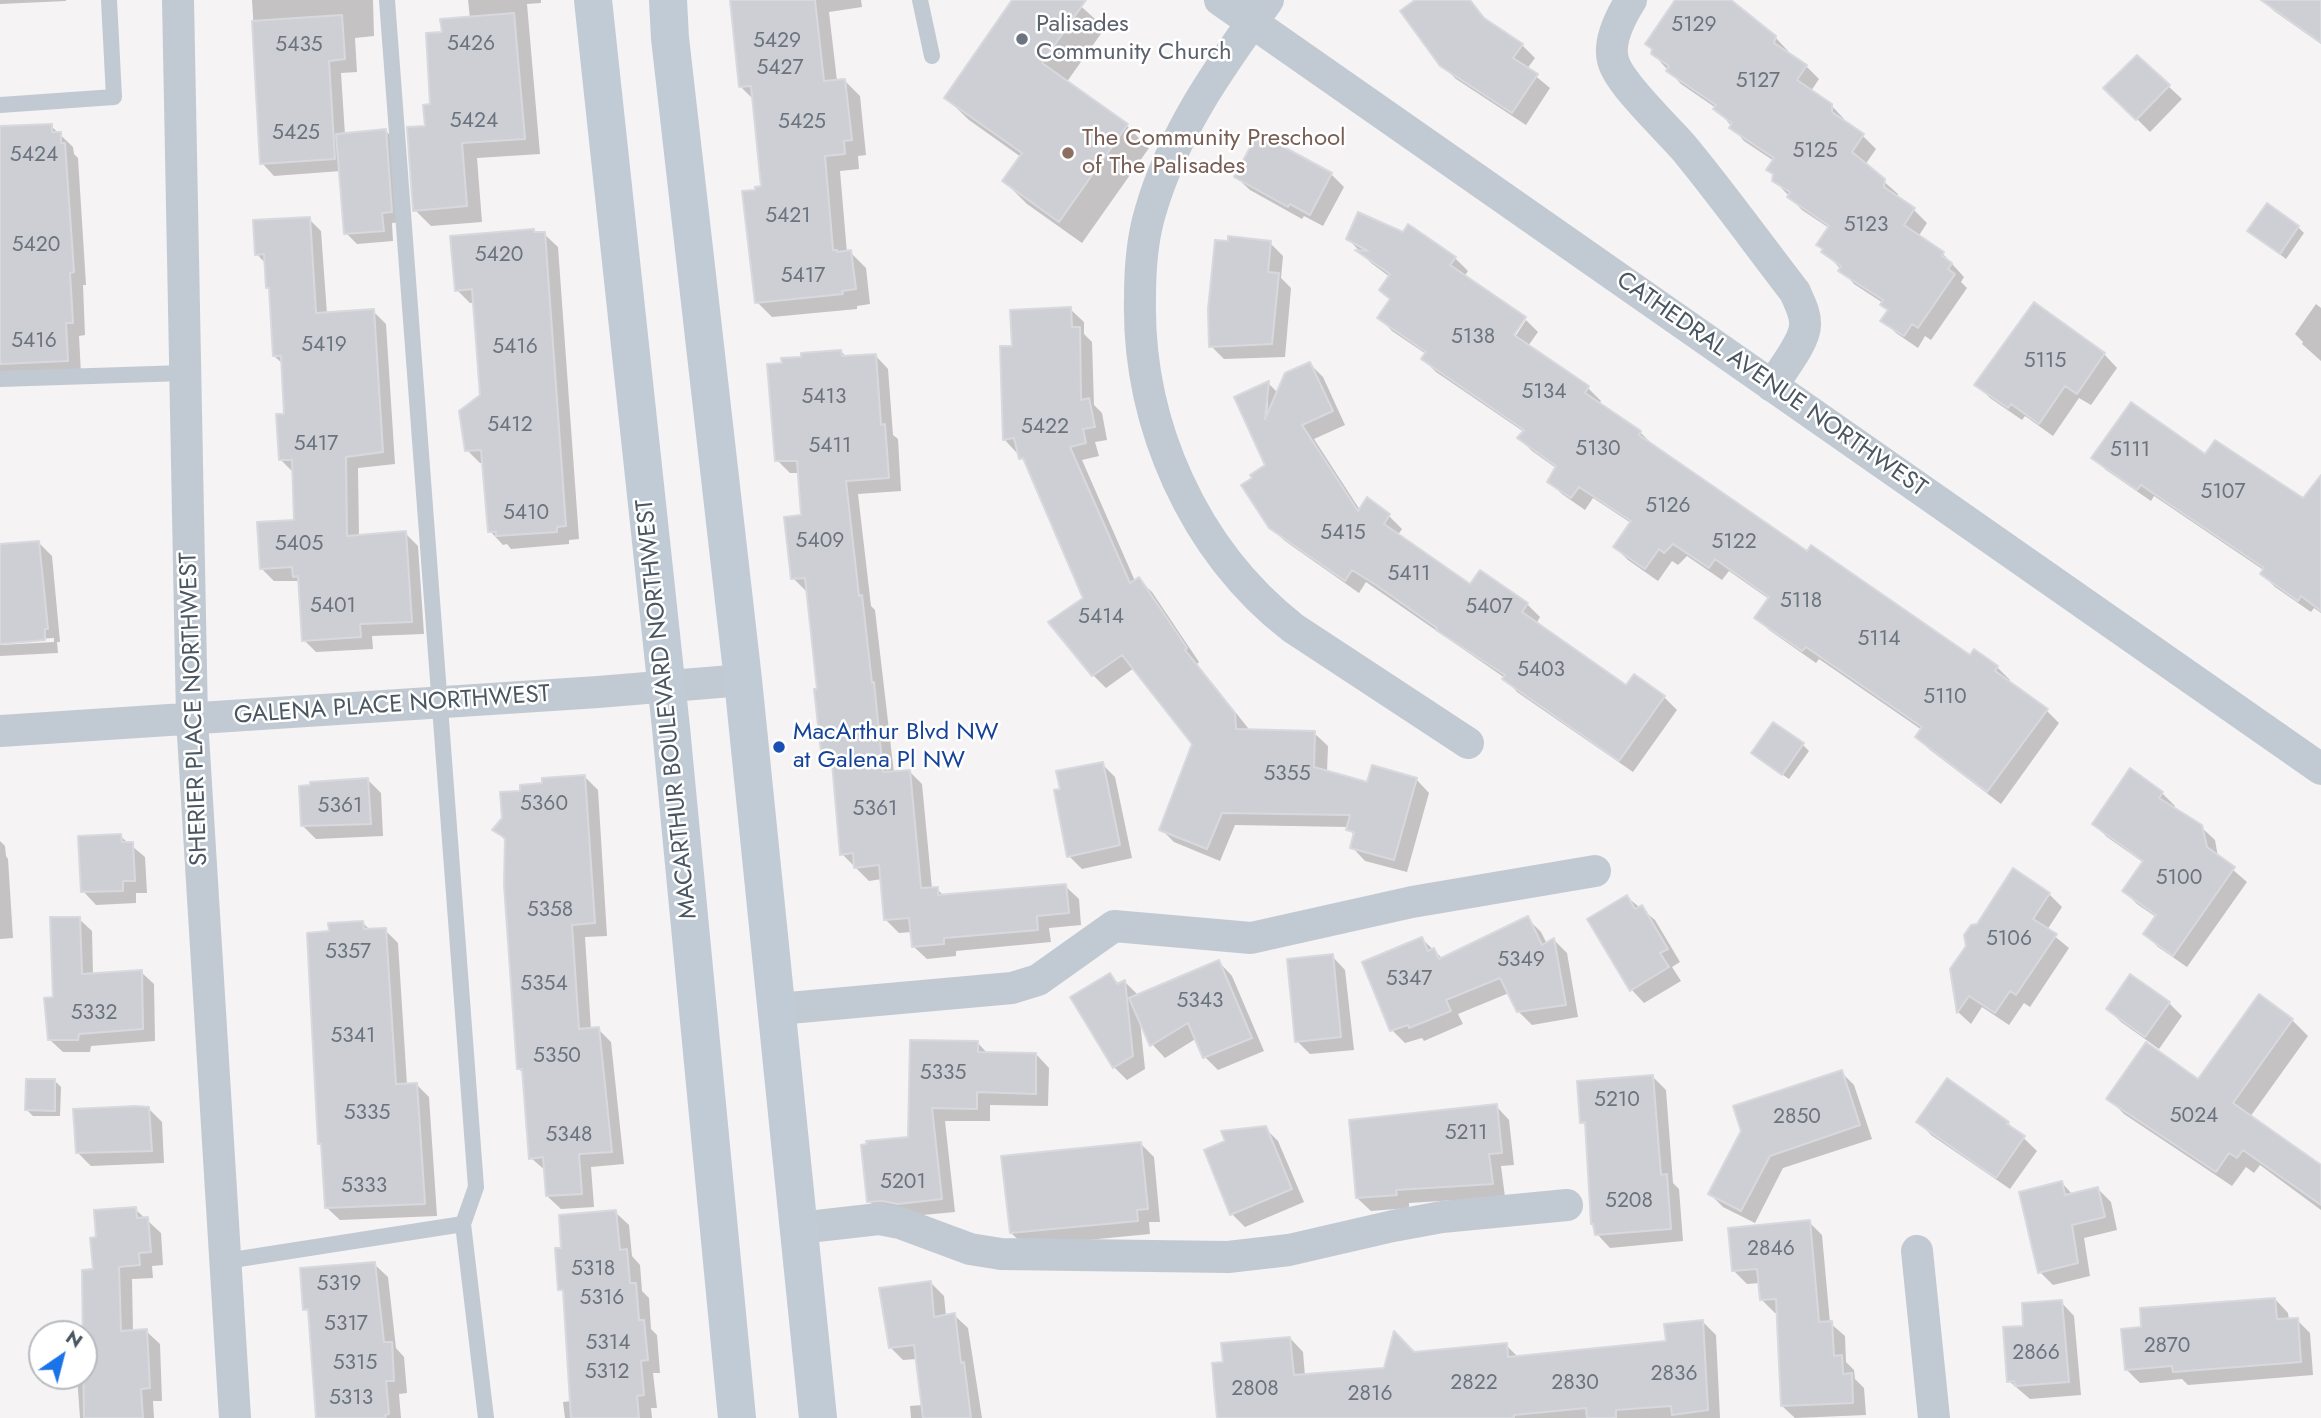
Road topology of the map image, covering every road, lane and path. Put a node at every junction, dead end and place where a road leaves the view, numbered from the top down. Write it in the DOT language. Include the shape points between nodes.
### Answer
graph roads {
  1 [pos="109,0"];
  2 [pos="178,0"];
  3 [pos="387,0"];
  4 [pos="593,0"];
  5 [pos="668,0"];
  6 [pos="920,0"];
  7 [pos="1220,0"];
  8 [pos="1631,0"];
  9 [pos="1260,11"];
  10 [pos="932,56"];
  11 [pos="0,105"];
  12 [pos="184,373"];
  13 [pos="0,379"];
  14 [pos="1772,386"];
  15 [pos="743,680"];
  16 [pos="667,685"];
  17 [pos="440,703"];
  18 [pos="192,719"];
  19 [pos="0,731"];
  20 [pos="1468,743"];
  21 [pos="2321,769"];
  22 [pos="1595,871"];
  23 [pos="778,1009"];
  24 [pos="1567,1205"];
  25 [pos="463,1224"];
  26 [pos="799,1228"];
  27 [pos="1917,1251"];
  28 [pos="226,1261"];
  29 [pos="235,1418"];
  30 [pos="486,1418"];
  31 [pos="737,1418"];
  32 [pos="818,1418"];
  33 [pos="1934,1418"];
  1 -- 11 [label="lane" via="114,97"];
  2 -- 12 [label="street, SHERIER PLACE NORTHWEST"];
  3 -- 17 [label="lane"];
  4 -- 16 [label="main road, MACARTHUR BOULEVARD NORTHWEST"];
  5 -- 15 [label="main road"];
  6 -- 10 [label="lane"];
  7 -- 9 [label="street, CATHEDRAL AVENUE NORTHWEST"];
  8 -- 14 [label="street" via="1612,43 1613,61 1621,76 1683,147 1795,292 1803,312 1802,337"];
  9 -- 14 [label="street, CATHEDRAL AVENUE NORTHWEST"];
  9 -- 20 [label="street" via="1189,118 1164,171 1146,227 1140,331 1147,384 1162,440 1178,483 1209,536 1266,606"];
  12 -- 13 [label="lane"];
  12 -- 18 [label="street, SHERIER PLACE NORTHWEST"];
  14 -- 21 [label="street, CATHEDRAL AVENUE NORTHWEST"];
  15 -- 16 [label="street, GALENA PLACE NORTHWEST"];
  15 -- 23 [label="main road"];
  16 -- 17 [label="street, GALENA PLACE NORTHWEST"];
  16 -- 31 [label="main road, MACARTHUR BOULEVARD NORTHWEST"];
  17 -- 18 [label="street, GALENA PLACE NORTHWEST"];
  17 -- 25 [label="lane" via="476,1187"];
  18 -- 19 [label="street, GALENA PLACE NORTHWEST"];
  18 -- 28 [label="street, SHERIER PLACE NORTHWEST"];
  22 -- 23 [label="street" via="1412,902 1251,938 1114,926 1038,980 1012,988"];
  23 -- 26 [label="main road"];
  24 -- 26 [label="street" via="1442,1217 1289,1250 1204,1258 1001,1254 970,1249 879,1219"];
  25 -- 28 [label="lane"];
  25 -- 30 [label="lane"];
  26 -- 32 [label="main road"];
  27 -- 33 [label="street"];
  28 -- 29 [label="street, SHERIER PLACE NORTHWEST"];
}
